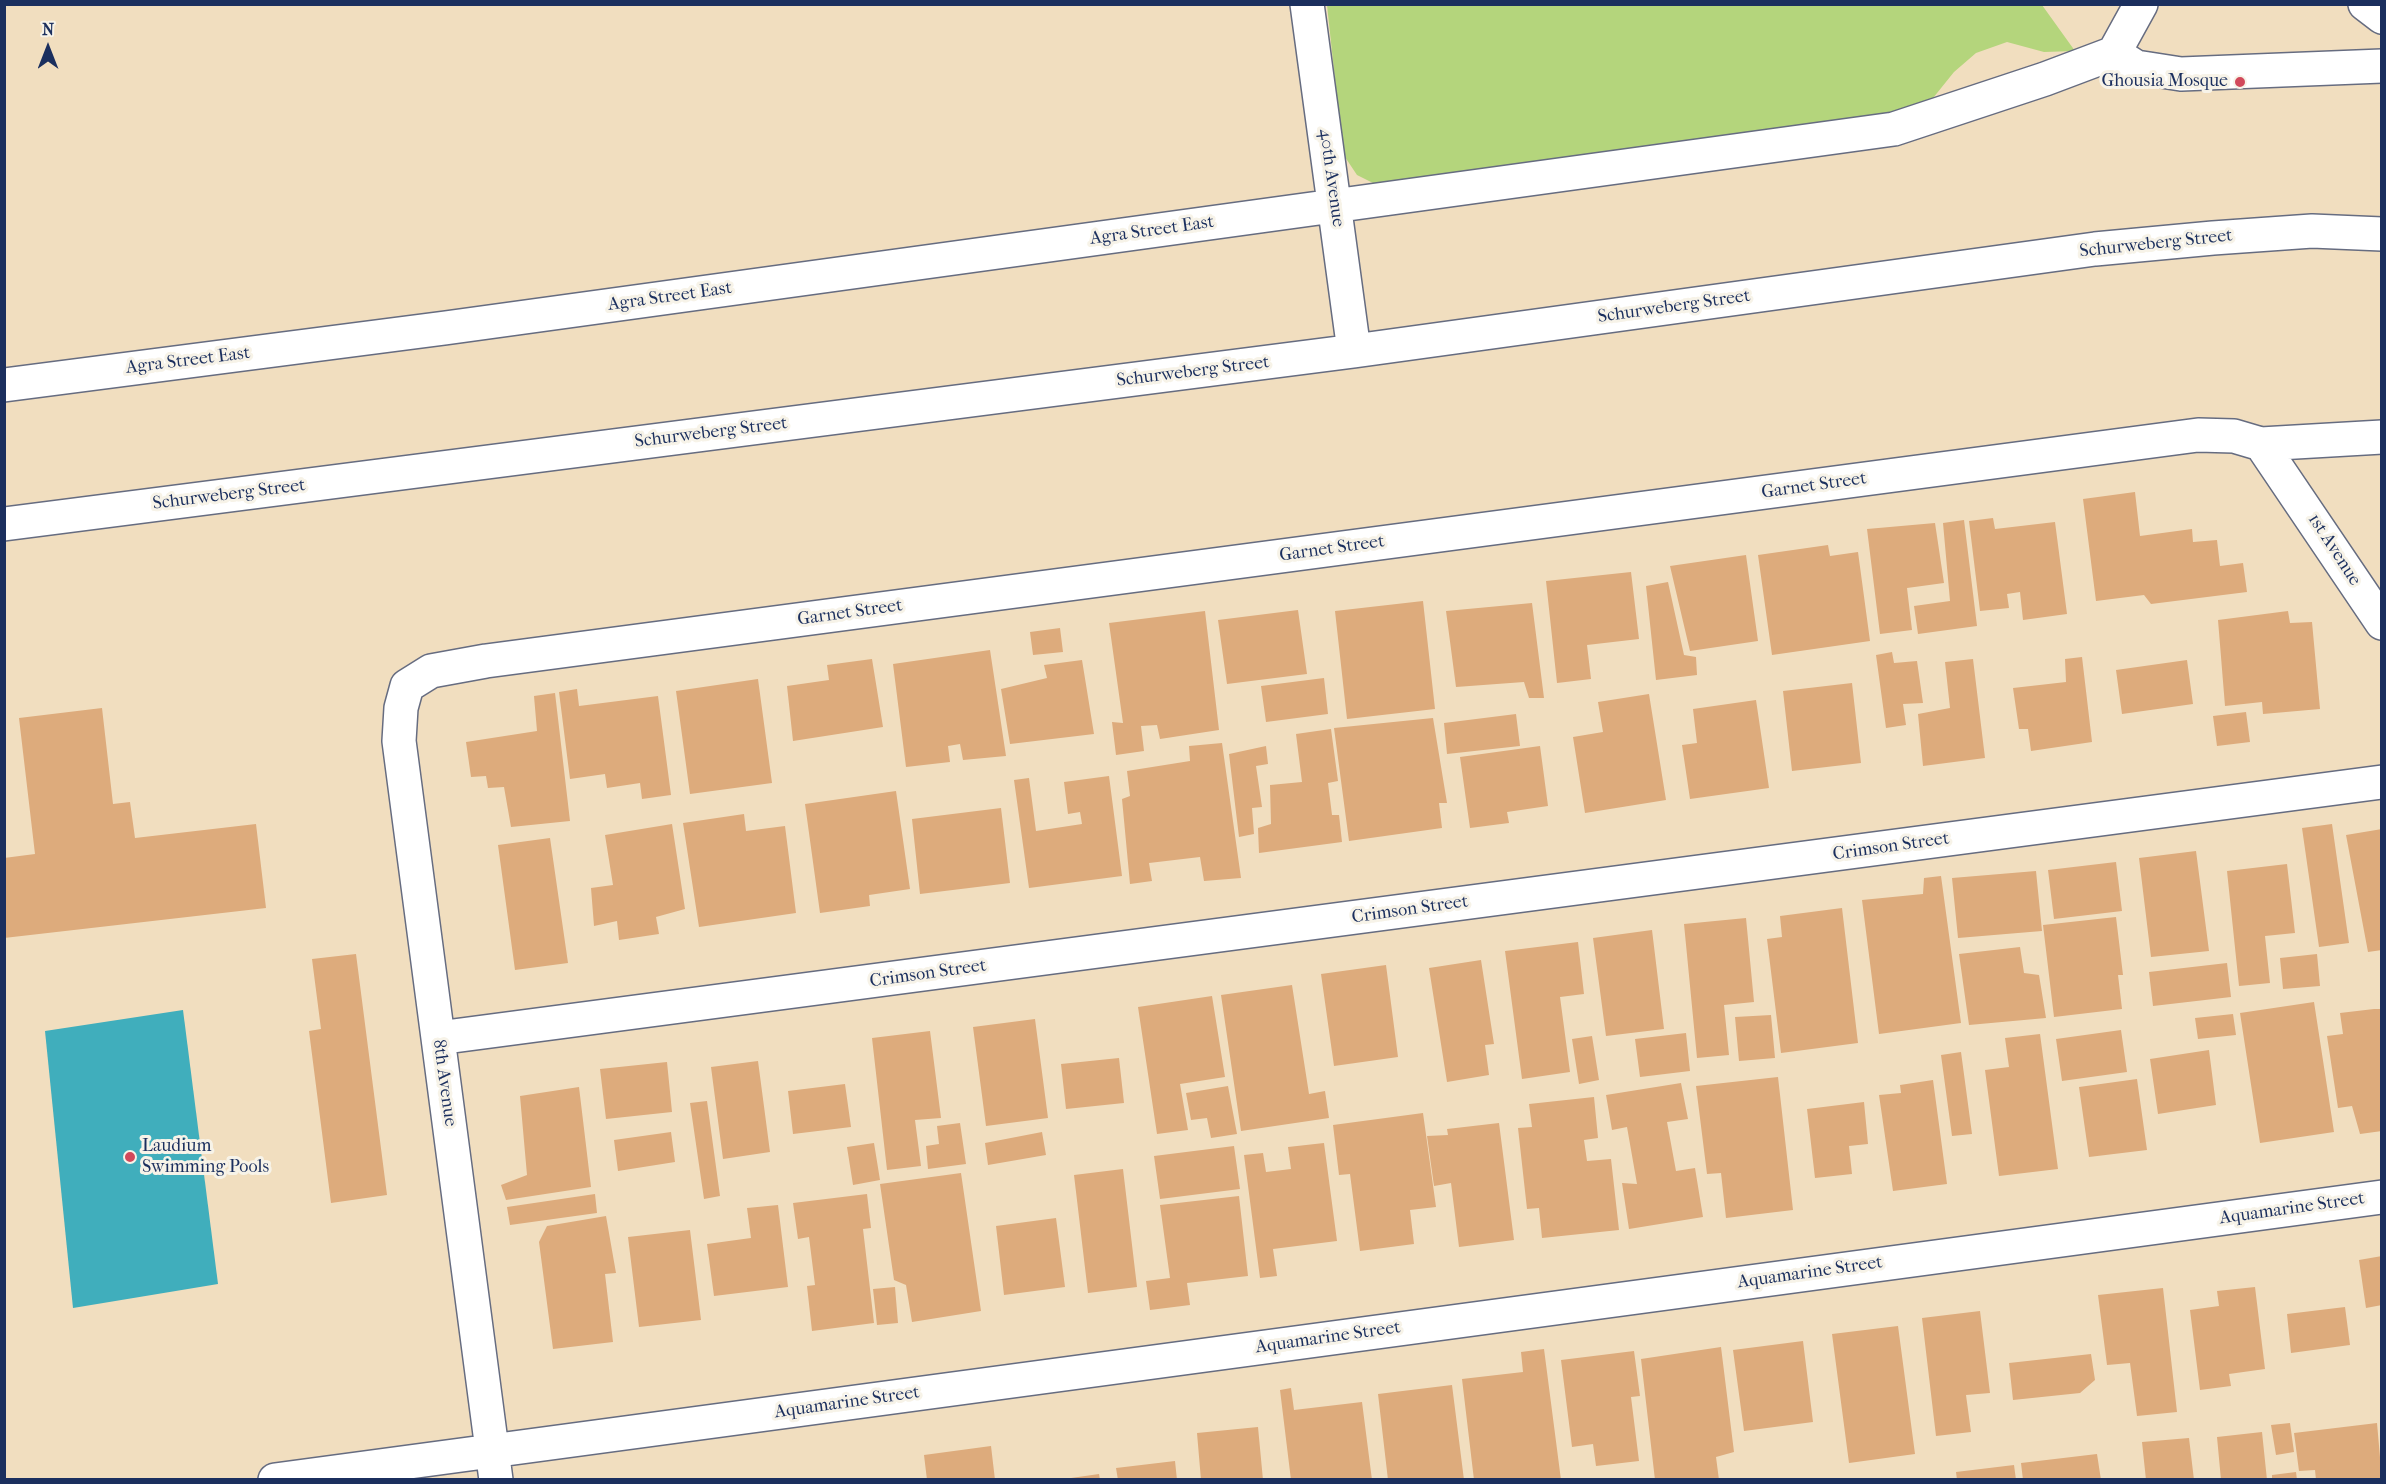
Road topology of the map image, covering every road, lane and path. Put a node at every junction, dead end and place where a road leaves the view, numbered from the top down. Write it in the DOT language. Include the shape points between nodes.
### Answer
graph roads {
  1 [pos="1307,4"];
  2 [pos="2141,4"];
  3 [pos="2365,4"];
  4 [pos="2382,17"];
  5 [pos="2114,53"];
  6 [pos="2382,66"];
  7 [pos="1335,206"];
  8 [pos="2382,234"];
  9 [pos="1354,351"];
  10 [pos="4,385"];
  11 [pos="2382,437"];
  12 [pos="2261,444"];
  13 [pos="4,524"];
  14 [pos="2382,622"];
  15 [pos="407,686"];
  16 [pos="2382,782"];
  17 [pos="438,1038"];
  18 [pos="2382,1197"];
  19 [pos="494,1465"];
  20 [pos="275,1479"];
  1 -- 7 [label="street, 40th Avenue"];
  2 -- 5 [label="street"];
  3 -- 4 [label="street"];
  5 -- 6 [label="street" via="2136,67 2181,74"];
  5 -- 7 [label="street, Agra Street East" via="1894,129"];
  7 -- 9 [label="street, 40th Avenue"];
  7 -- 10 [label="street, Agra Street East"];
  8 -- 9 [label="street, Schurweberg Street" via="2312,231 2095,249"];
  9 -- 13 [label="street, Schurweberg Street"];
  11 -- 12 [label="street, Garnet Street"];
  12 -- 14 [label="street, 1st Avenue"];
  12 -- 15 [label="street, Garnet Street" via="2234,436 2186,437 486,661 431,671"];
  15 -- 17 [label="street, 8th Avenue" via="399,741"];
  16 -- 17 [label="street, Crimson Street"];
  17 -- 19 [label="street, 8th Avenue"];
  18 -- 19 [label="street, Aquamarine Street"];
  19 -- 20 [label="street, Aquamarine Street"];
}
